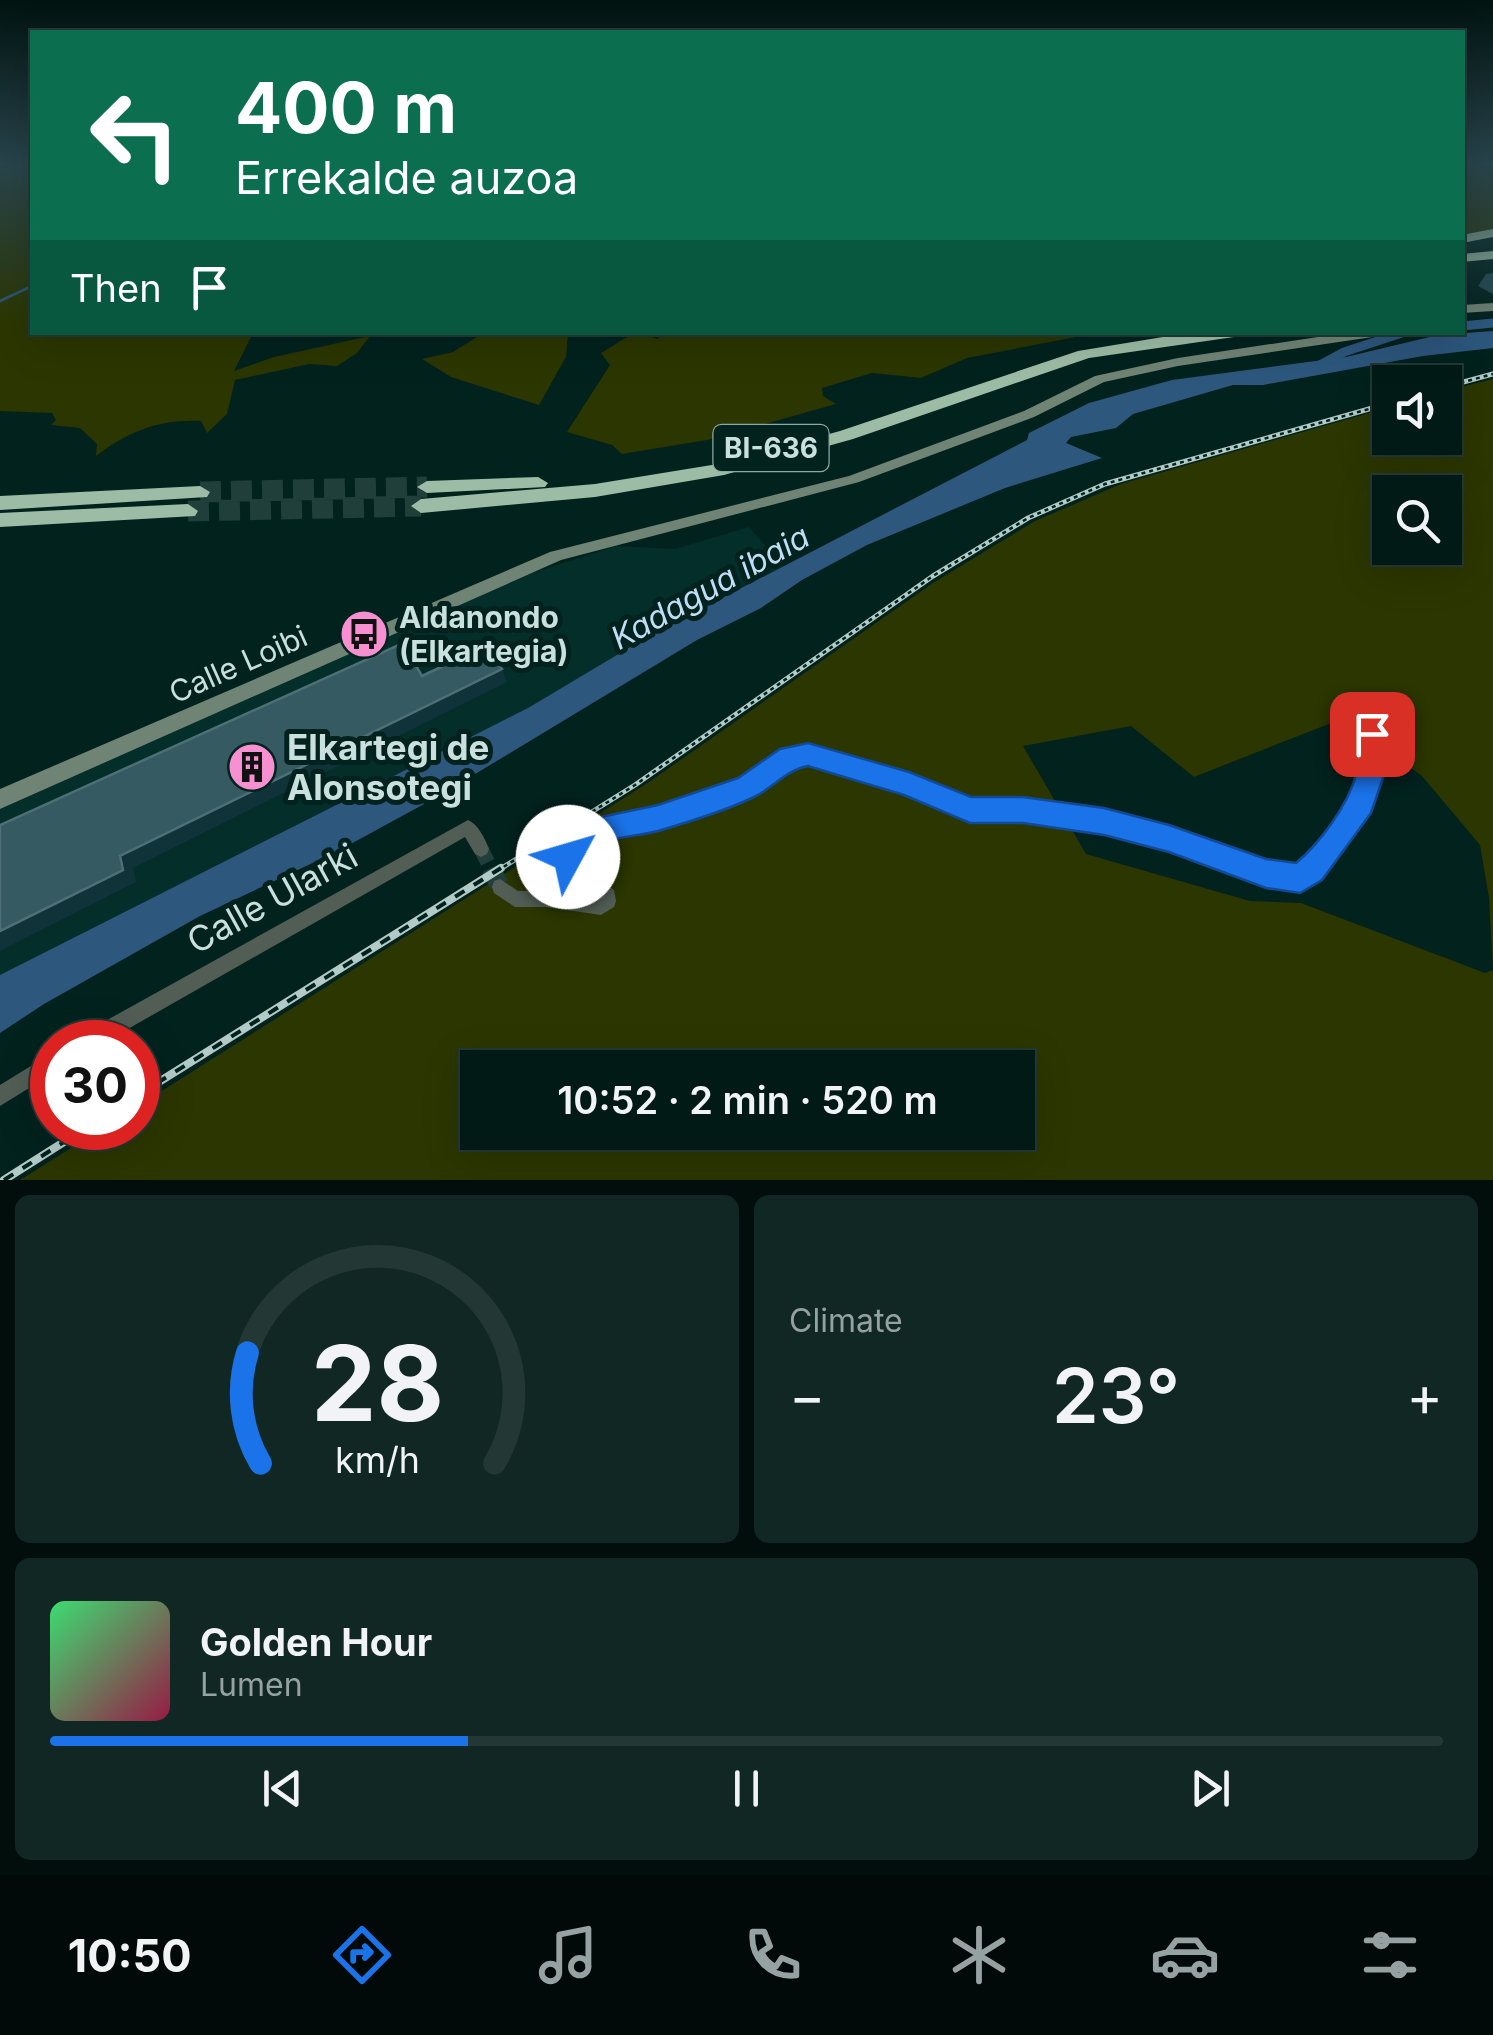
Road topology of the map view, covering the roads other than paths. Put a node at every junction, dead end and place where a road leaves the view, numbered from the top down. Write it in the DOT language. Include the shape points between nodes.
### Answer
graph roads {
  1 [pos="1493,232"];
  2 [pos="1465,237"];
  3 [pos="1493,249"];
  4 [pos="1465,253"];
  5 [pos="1493,307"];
  6 [pos="1465,309"];
  7 [pos="1159,335"];
  8 [pos="1218,335"];
  9 [pos="1359,335"];
  10 [pos="1106,345"];
  11 [pos="200,492"];
  12 [pos="424,497"];
  13 [pos="0,504"];
  14 [pos="188,511"];
  15 [pos="0,520"];
  16 [pos="1372,734"];
  17 [pos="0,799"];
  18 [pos="481,849"];
  19 [pos="500,887"];
  20 [pos="126,1020"];
  21 [pos="30,1077"];
  22 [pos="0,1096"];
  1 -- 2 [label="highway"];
  3 -- 4 [label="highway"];
  5 -- 6 [label="street"];
  7 -- 10 [label="highway, BI-636"];
  8 -- 10 [label="highway, BI-636"];
  9 -- 17 [label="street, Calle Loibi" via="1100,379 1029,414 854,479 532,564"];
  10 -- 12 [label="highway, BI-636" via="1034,359 768,449 606,477"];
  11 -- 13 [label="highway"];
  14 -- 15 [label="highway"];
  16 -- 19 [label="street" via="1371,772 1360,804 1300,878 1266,874 1104,822 970,810 909,784 799,754 747,788 581,836 568,857 578,874 608,896 601,907 515,899"];
  18 -- 20 [label="street, Calle Ularki" via="468,826"];
  21 -- 22 [label="street"];
}
